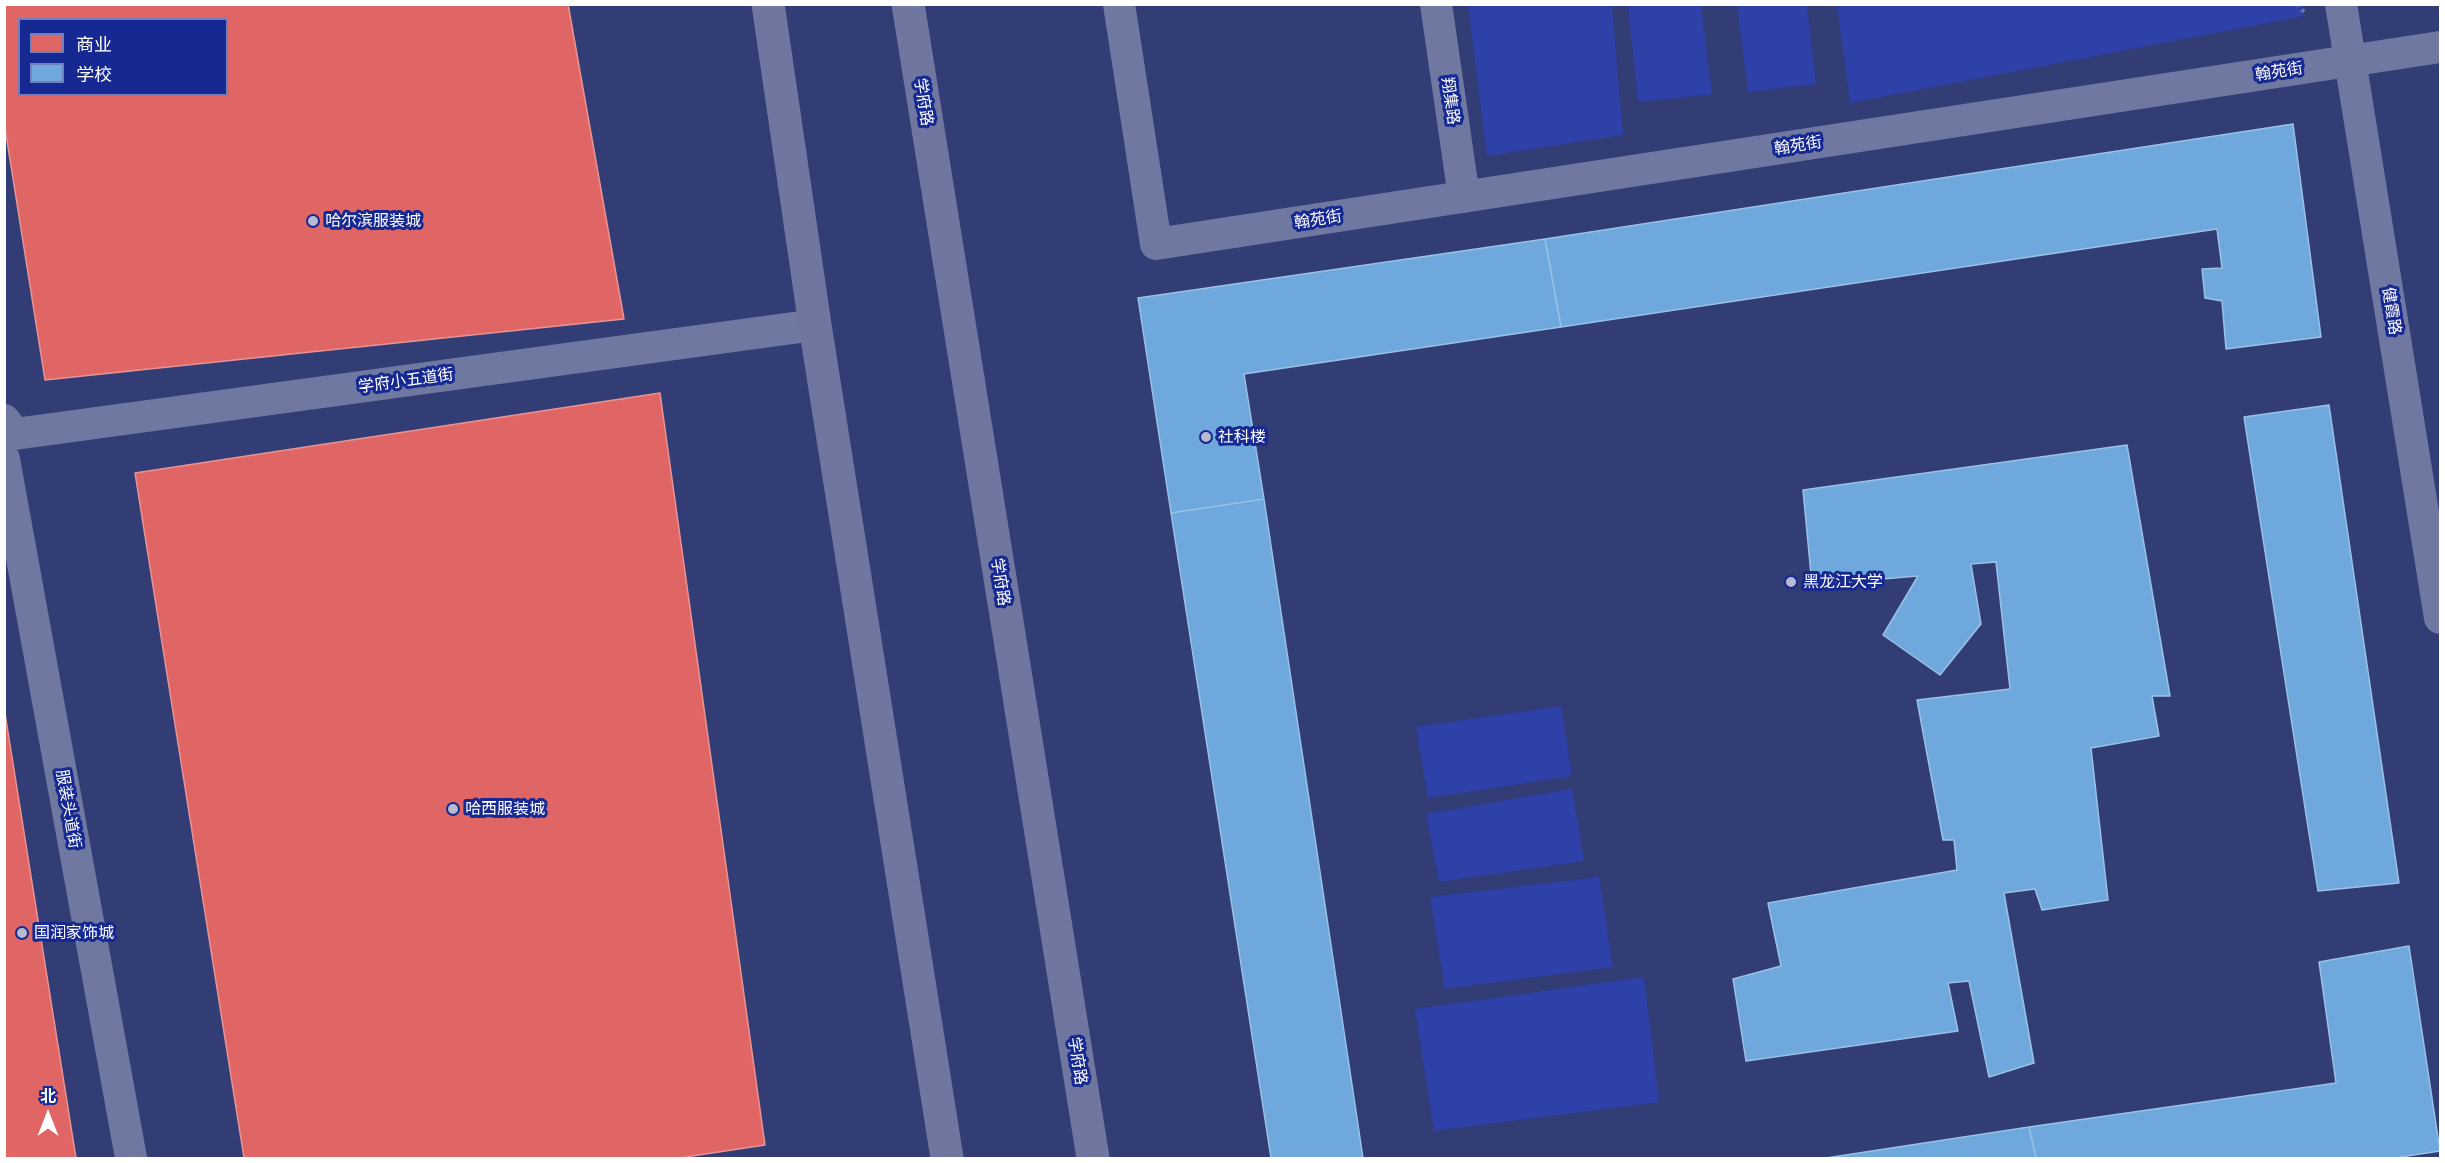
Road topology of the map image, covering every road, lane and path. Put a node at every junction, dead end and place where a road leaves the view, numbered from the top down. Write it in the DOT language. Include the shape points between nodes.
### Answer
graph roads {
  1 [pos="768,4"];
  2 [pos="908,4"];
  3 [pos="1119,4"];
  4 [pos="1436,4"];
  5 [pos="2341,4"];
  6 [pos="2440,47"];
  7 [pos="2350,61"];
  8 [pos="1464,197"];
  9 [pos="815,325"];
  10 [pos="4,420"];
  11 [pos="4,459"];
  12 [pos="2440,618"];
  13 [pos="131,1158"];
  14 [pos="947,1158"];
  15 [pos="1093,1158"];
  1 -- 9 [label="highway"];
  2 -- 15 [label="highway, 学府路"];
  3 -- 8 [label="street, 翰苑街" via="1156,244"];
  4 -- 8 [label="street, 翔集路"];
  5 -- 7 [label="street, 健霞路"];
  6 -- 7 [label="street, 翰苑街"];
  7 -- 8 [label="street, 翰苑街"];
  7 -- 12 [label="street, 健霞路"];
  9 -- 10 [label="street, 学府小五道街" via="15,434"];
  9 -- 14 [label="highway"];
  11 -- 13 [label="street, 服装头道街"];
}
